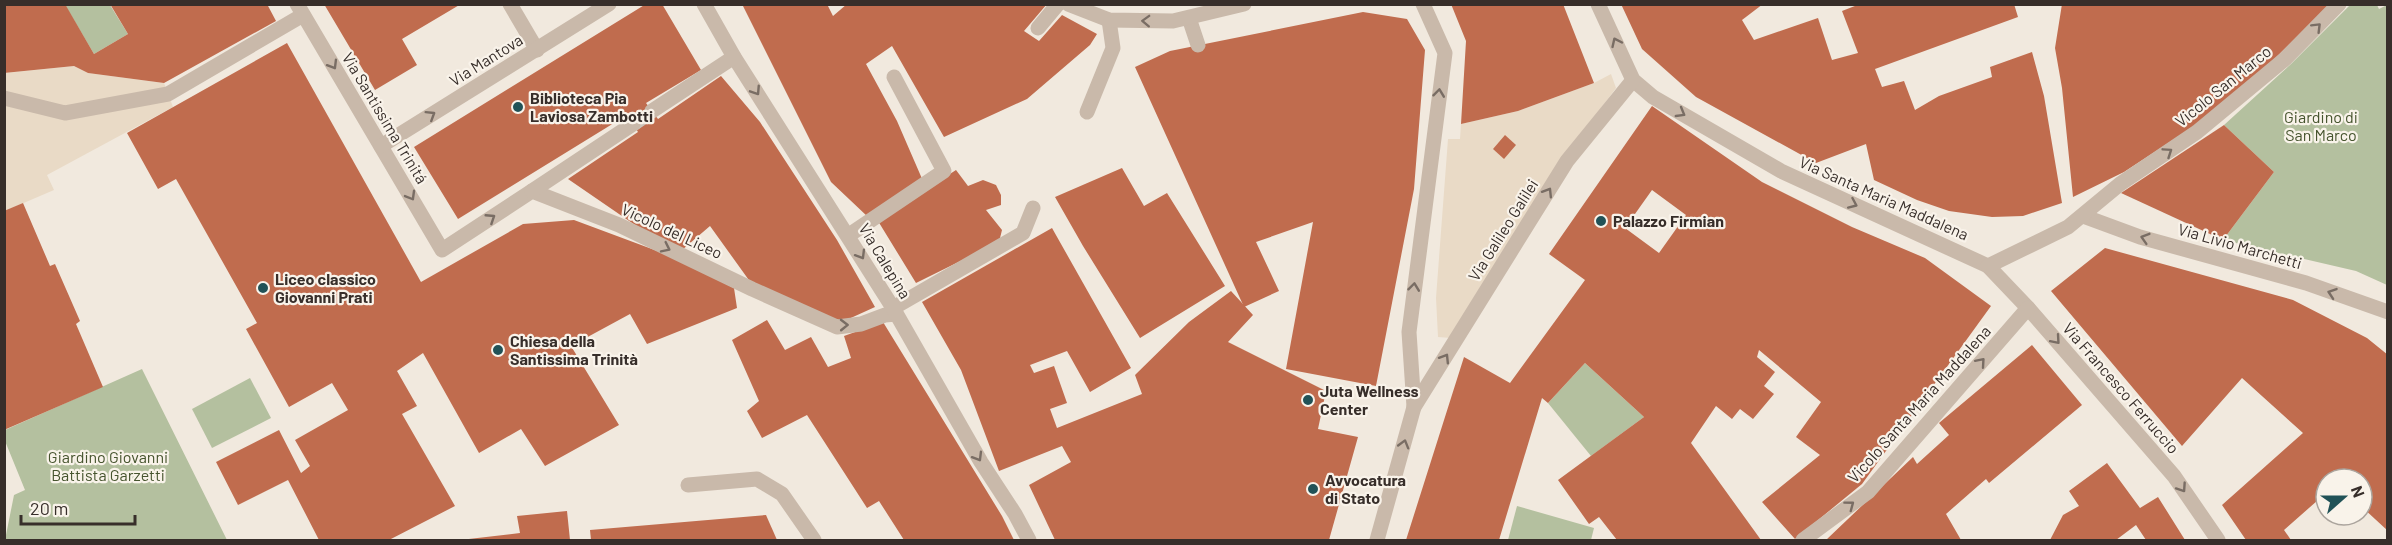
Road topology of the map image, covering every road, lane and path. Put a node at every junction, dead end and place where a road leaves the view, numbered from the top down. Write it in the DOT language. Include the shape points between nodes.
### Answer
graph roads {
  1 [pos="510,4"];
  2 [pos="609,4"];
  3 [pos="704,4"];
  4 [pos="1058,4"];
  5 [pos="1068,4"];
  6 [pos="1244,4"];
  7 [pos="1423,4"];
  8 [pos="1598,4"];
  9 [pos="2339,4"];
  10 [pos="300,10"];
  11 [pos="1189,18"];
  12 [pos="1109,20"];
  13 [pos="1038,28"];
  14 [pos="1198,45"];
  15 [pos="537,50"];
  16 [pos="734,57"];
  17 [pos="894,76"];
  18 [pos="1633,80"];
  19 [pos="4,98"];
  20 [pos="652,111"];
  21 [pos="1087,112"];
  22 [pos="633,124"];
  23 [pos="381,146"];
  24 [pos="532,191"];
  25 [pos="1033,208"];
  26 [pos="2072,220"];
  27 [pos="849,235"];
  28 [pos="1988,266"];
  29 [pos="2028,308"];
  30 [pos="895,311"];
  31 [pos="2388,312"];
  32 [pos="1414,407"];
  33 [pos="688,485"];
  34 [pos="814,540"];
  35 [pos="1029,540"];
  36 [pos="1377,540"];
  37 [pos="1803,540"];
  38 [pos="2218,540"];
  1 -- 15 [label="street"];
  2 -- 15 [label="street, Via Mantova"];
  3 -- 16 [label="street, Via Calepina"];
  4 -- 13 [label="street"];
  5 -- 12 [label="street"];
  6 -- 11 [label="street"];
  32 -- 7 [label="street, Via Galileo Galilei, one-way" via="1408,332 1444,53"];
  18 -- 8 [label="street, one-way"];
  26 -- 9 [label="street, Vicolo San Marco, one-way" via="2197,132 2285,58"];
  10 -- 19 [label="street" via="168,94 65,112"];
  10 -- 23 [label="street, Via Santissima Trinitá, one-way"];
  11 -- 12 [label="street, one-way"];
  11 -- 14 [label="street"];
  12 -- 21 [label="street" via="1113,48"];
  23 -- 15 [label="street, Via Mantova, one-way"];
  16 -- 20 [label="street"];
  16 -- 27 [label="street, Via Calepina, one-way"];
  17 -- 27 [label="street" via="944,171"];
  18 -- 28 [label="street, Via Santa Maria Maddalena, one-way" via="1653,97 1781,171"];
  32 -- 18 [label="street, Via Galileo Galilei, one-way" via="1568,161"];
  22 -- 24 [label="street"];
  23 -- 24 [label="street, Via Santissima Trinitá, one-way" via="442,250"];
  24 -- 30 [label="street, Vicolo del Liceo, one-way" via="619,225 837,327 861,324"];
  25 -- 30 [label="street, Vicolo del Liceo" via="1023,233"];
  26 -- 28 [label="street"];
  31 -- 26 [label="street, Via Livio Marchetti, one-way" via="2306,284"];
  27 -- 30 [label="street, Via Calepina, one-way"];
  28 -- 29 [label="street, Via Francesco Ferruccio"];
  37 -- 29 [label="street, Vicolo Santa Maria Maddalena, one-way" via="1868,492"];
  29 -- 38 [label="street, Via Francesco Ferruccio, one-way" via="2174,476"];
  30 -- 35 [label="street, Via Calepina, one-way"];
  36 -- 32 [label="street, Via Galileo Galilei, one-way"];
  33 -- 34 [label="street" via="757,479 782,494"];
}
